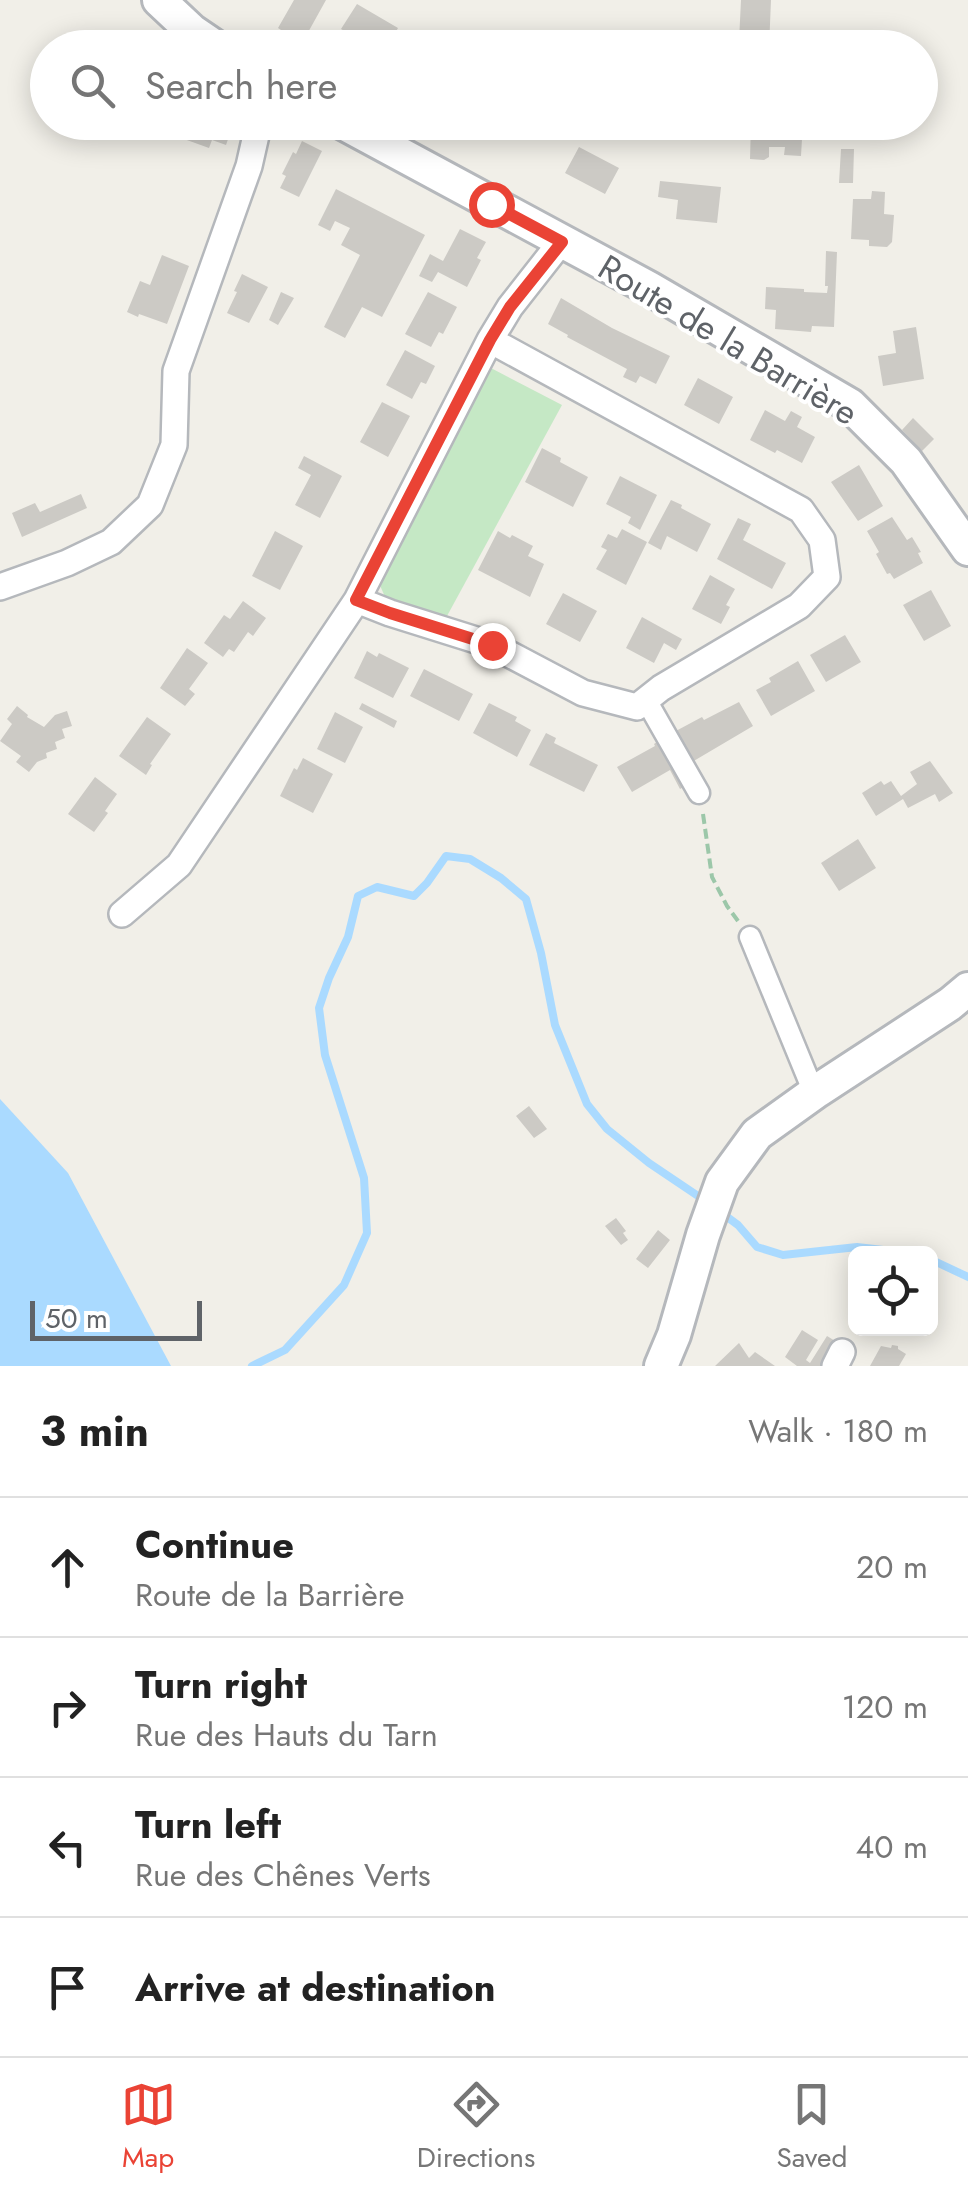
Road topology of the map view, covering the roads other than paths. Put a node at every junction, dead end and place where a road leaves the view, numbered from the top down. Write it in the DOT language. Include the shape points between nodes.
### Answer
graph roads {
  1 [pos="158,0"];
  2 [pos="191,30"];
  3 [pos="255,140"];
  4 [pos="374,140"];
  5 [pos="562,242"];
  6 [pos="490,340"];
  7 [pos="968,549"];
  8 [pos="0,587"];
  9 [pos="356,600"];
  10 [pos="646,700"];
  11 [pos="698,793"];
  12 [pos="122,914"];
  13 [pos="750,937"];
  14 [pos="968,989"];
  15 [pos="814,1093"];
  16 [pos="661,1366"];
  1 -- 2 [label="street"];
  3 -- 8 [label="street" via="176,372 174,444 150,506 110,542"];
  4 -- 5 [label="street, Route de la Barrière"];
  5 -- 6 [label="street"];
  5 -- 7 [label="street, Route de la Barrière" via="850,405 906,461"];
  6 -- 9 [label="street"];
  6 -- 10 [label="street" via="800,510 822,540 827,576 800,606"];
  9 -- 10 [label="street" via="492,645 583,693 637,707"];
  9 -- 12 [label="street" via="179,865"];
  10 -- 11 [label="street"];
  13 -- 15 [label="street"];
  14 -- 15 [label="street"];
  15 -- 16 [label="street" via="757,1134 722,1182"];
}
